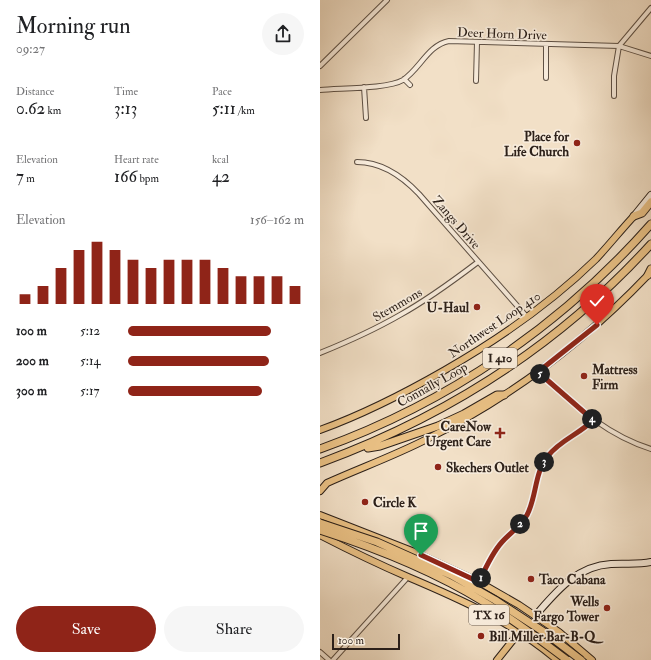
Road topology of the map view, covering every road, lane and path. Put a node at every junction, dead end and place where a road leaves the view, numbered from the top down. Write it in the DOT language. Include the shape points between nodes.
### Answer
graph roads {
  1 [pos="387,0"];
  2 [pos="651,8"];
  3 [pos="477,42"];
  4 [pos="546,44"];
  5 [pos="619,46"];
  6 [pos="651,56"];
  7 [pos="320,66"];
  8 [pos="546,78"];
  9 [pos="404,79"];
  10 [pos="476,81"];
  11 [pos="410,85"];
  12 [pos="364,87"];
  13 [pos="320,90"];
  14 [pos="614,96"];
  15 [pos="366,118"];
  16 [pos="357,162"];
  17 [pos="651,195"];
  18 [pos="651,202"];
  19 [pos="634,216"];
  20 [pos="651,224"];
  21 [pos="651,244"];
  22 [pos="478,262"];
  23 [pos="650,272"];
  24 [pos="527,317"];
  25 [pos="320,353"];
  26 [pos="538,372"];
  27 [pos="504,395"];
  28 [pos="593,420"];
  29 [pos="320,430"];
  30 [pos="320,449"];
  31 [pos="651,449"];
  32 [pos="354,450"];
  33 [pos="320,463"];
  34 [pos="326,483"];
  35 [pos="320,486"];
  36 [pos="320,490"];
  37 [pos="320,509"];
  38 [pos="320,515"];
  39 [pos="327,518"];
  40 [pos="320,523"];
  41 [pos="320,530"];
  42 [pos="320,535"];
  43 [pos="651,562"];
  44 [pos="408,577"];
  45 [pos="479,582"];
  46 [pos="535,616"];
  47 [pos="519,632"];
  48 [pos="320,652"];
  49 [pos="329,660"];
  50 [pos="333,660"];
  51 [pos="497,660"];
  52 [pos="557,660"];
  53 [pos="567,660"];
  54 [pos="581,660"];
  55 [pos="592,660"];
  1 -- 7 [label="street"];
  2 -- 5 [label="street"];
  3 -- 4 [label="street, Deer Horn Drive"];
  3 -- 9 [label="street, Deer Horn Drive" via="449,41 440,44"];
  3 -- 10 [label="street"];
  4 -- 5 [label="street, Deer Horn Drive"];
  4 -- 8 [label="street"];
  5 -- 6 [label="street, Deer Horn Drive"];
  5 -- 14 [label="street"];
  9 -- 11 [label="street"];
  9 -- 12 [label="street, Deer Horn Drive" via="388,85"];
  12 -- 13 [label="street, Deer Horn Drive"];
  12 -- 15 [label="street"];
  16 -- 22 [label="street, Zangs Drive" via="383,167 405,180"];
  17 -- 19 [label="main road, Northwest Loop 410"];
  18 -- 19 [label="highway" via="642,213"];
  19 -- 24 [label="main road, Northwest Loop 410" via="595,259"];
  20 -- 30 [label="highway, Connally Loop / I 410" via="583,293 546,325 499,359 407,412"];
  21 -- 32 [label="highway, Connally Loop / I 410" via="588,307 520,360 436,412"];
  22 -- 24 [label="street, Zangs Drive"];
  22 -- 25 [label="street, Stemmons" via="401,315"];
  23 -- 26 [label="main road" via="603,320"];
  24 -- 29 [label="main road, Northwest Loop 410" via="478,350 405,392 368,411"];
  26 -- 27 [label="main road"];
  26 -- 28 [label="street"];
  27 -- 32 [label="highway" via="498,395 464,414 421,432 380,446"];
  27 -- 34 [label="main road" via="427,439"];
  28 -- 31 [label="street" via="615,434"];
  28 -- 45 [label="street" via="557,447 545,460 538,476 533,502 526,516 519,527 501,542"];
  32 -- 33 [label="highway, Connally Loop / I 410"];
  34 -- 35 [label="main road"];
  34 -- 36 [label="main road"];
  37 -- 39 [label="main road"];
  38 -- 39 [label="main road"];
  39 -- 45 [label="main road, TX 16" via="412,551"];
  40 -- 54 [label="highway, bridge" via="377,542 451,575 541,630"];
  41 -- 53 [label="highway, bridge" via="360,542 449,582 520,625"];
  42 -- 44 [label="main road, TX 16"];
  43 -- 46 [label="main road" via="601,565 582,572 562,586"];
  44 -- 47 [label="main road, TX 16" via="477,608"];
  44 -- 50 [label="street"];
  45 -- 46 [label="main road, TX 16"];
  46 -- 47 [label="main road"];
  46 -- 55 [label="main road, TX 16"];
  47 -- 51 [label="main road"];
  47 -- 52 [label="main road, TX 16"];
  48 -- 49 [label="street"];
}
